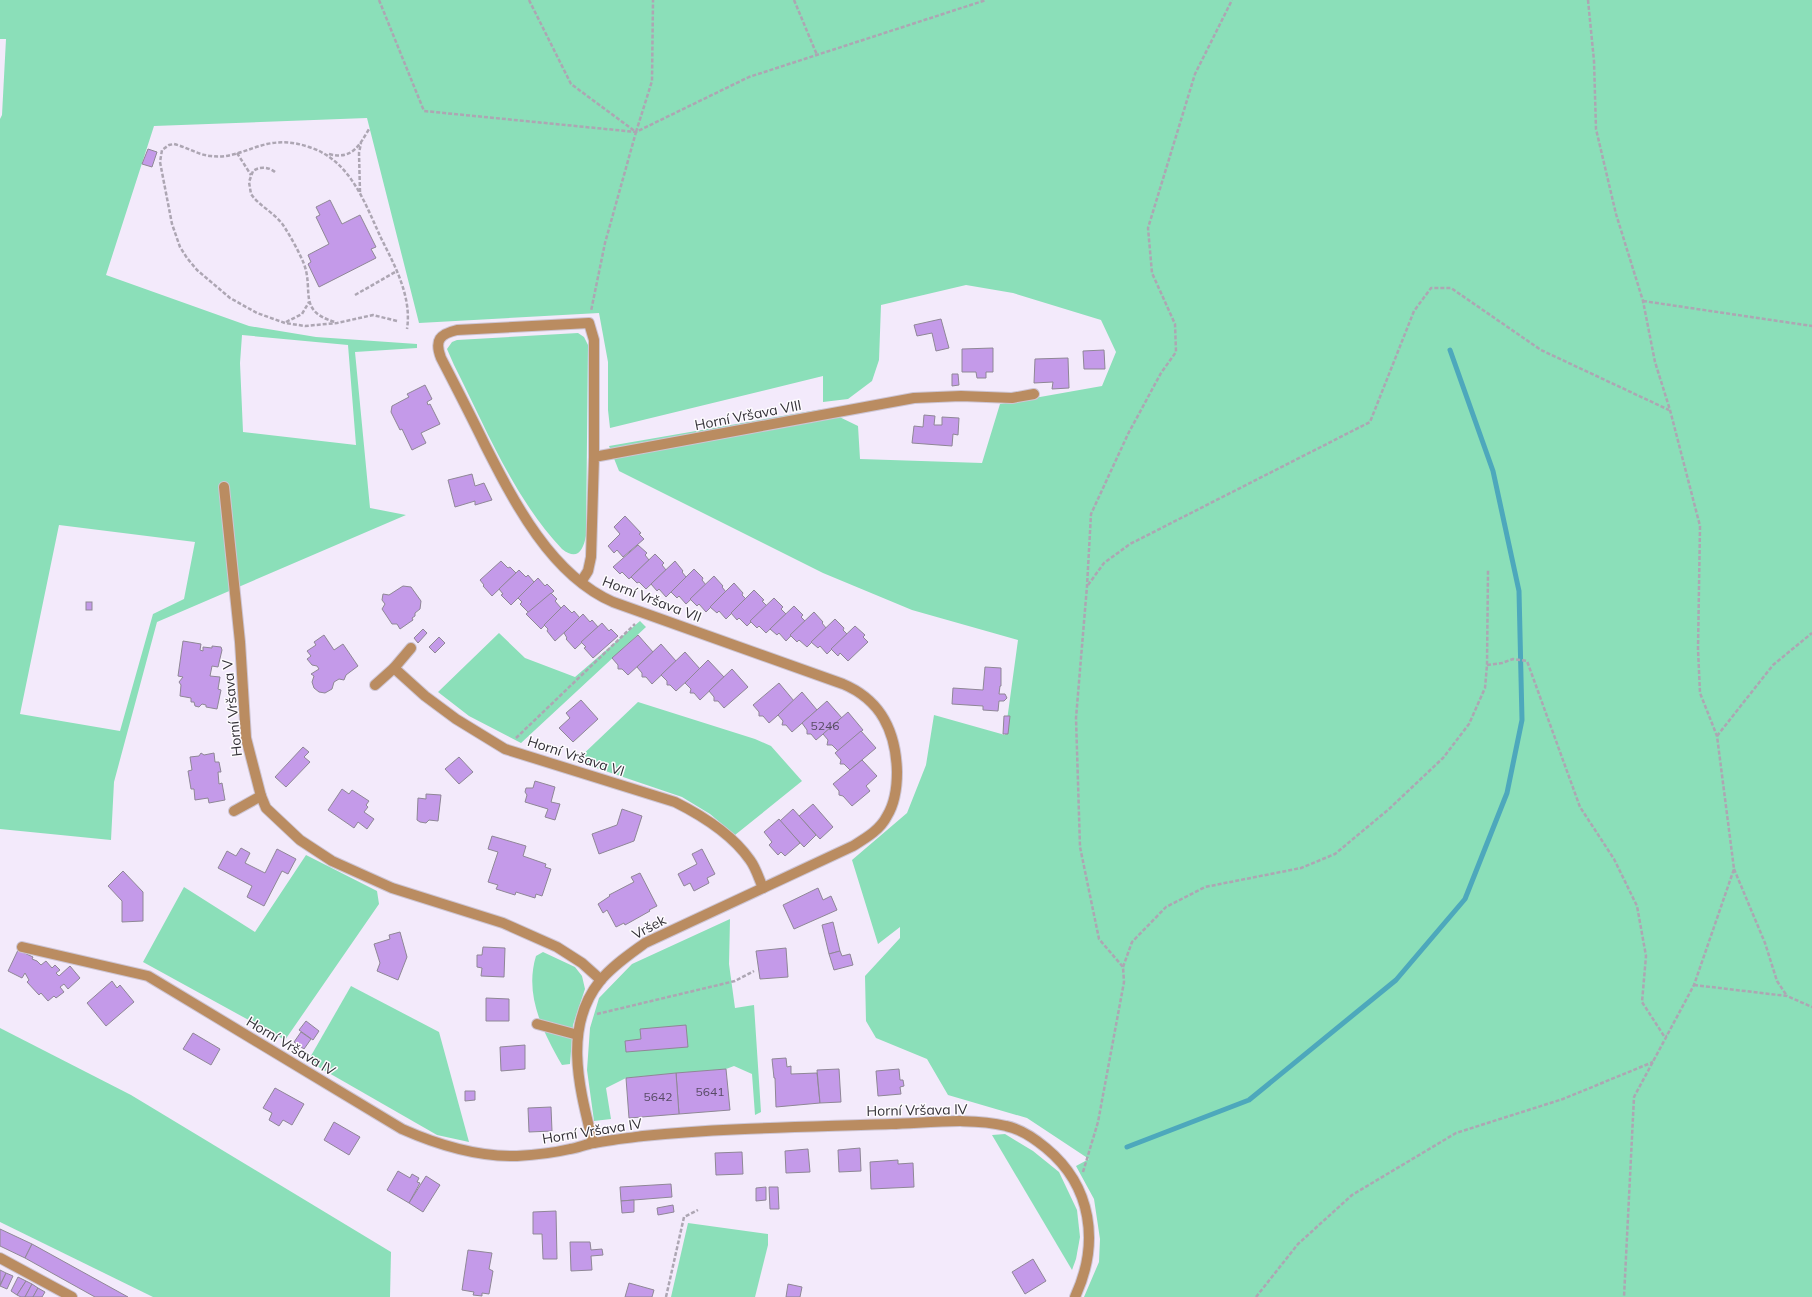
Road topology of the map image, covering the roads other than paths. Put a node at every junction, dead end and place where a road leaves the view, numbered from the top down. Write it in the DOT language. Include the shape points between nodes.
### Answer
graph roads {
  1 [pos="1034,394"];
  2 [pos="594,457"];
  3 [pos="224,487"];
  4 [pos="581,582"];
  5 [pos="411,648"];
  6 [pos="394,668"];
  7 [pos="375,684"];
  8 [pos="261,796"];
  9 [pos="234,810"];
  10 [pos="870,835"];
  11 [pos="763,888"];
  12 [pos="22,946"];
  13 [pos="601,980"];
  14 [pos="537,1024"];
  15 [pos="578,1035"];
  16 [pos="593,1143"];
  17 [pos="0,1258"];
  18 [pos="72,1297"];
  19 [pos="1075,1297"];
  1 -- 2 [label="street, Horní Vršava VIII" via="1012,398 914,398"];
  2 -- 4 [label="street" via="591,557 588,571"];
  2 -- 4 [label="street, Horní Vršava VII" via="594,340 589,323 457,330 447,332 439,339 441,358 520,510 539,538"];
  3 -- 8 [label="street, Horní Vršava V" via="240,642 246,738"];
  4 -- 10 [label="street, Horní Vršava VII" via="603,597 843,684 870,700 889,726 894,742 897,781 895,797 887,816"];
  5 -- 6 [label="street"];
  6 -- 7 [label="street"];
  6 -- 11 [label="street, Horní Vršava VI" via="456,719 505,749 675,802 708,820 733,841 750,861"];
  8 -- 9 [label="street"];
  8 -- 13 [label="street, Horní Vršava V" via="266,808 274,817 300,840 332,861 392,888 503,923 557,947 582,963"];
  10 -- 11 [label="street, Vršek" via="853,846"];
  11 -- 13 [label="street, Vršek" via="645,943"];
  12 -- 16 [label="street, Horní Vršava IV" via="148,976 402,1129 427,1140 466,1152 516,1156 548,1154"];
  13 -- 15 [label="street, Vršek" via="590,996 581,1018"];
  14 -- 15 [label="street"];
  15 -- 16 [label="street, Vršek" via="577,1059"];
  16 -- 19 [label="street, Horní Vršava IV" via="644,1136 789,1127 971,1122 1005,1125 1036,1140 1056,1157 1079,1188 1087,1211 1089,1241 1085,1268"];
  17 -- 18 [label="street"];
}
